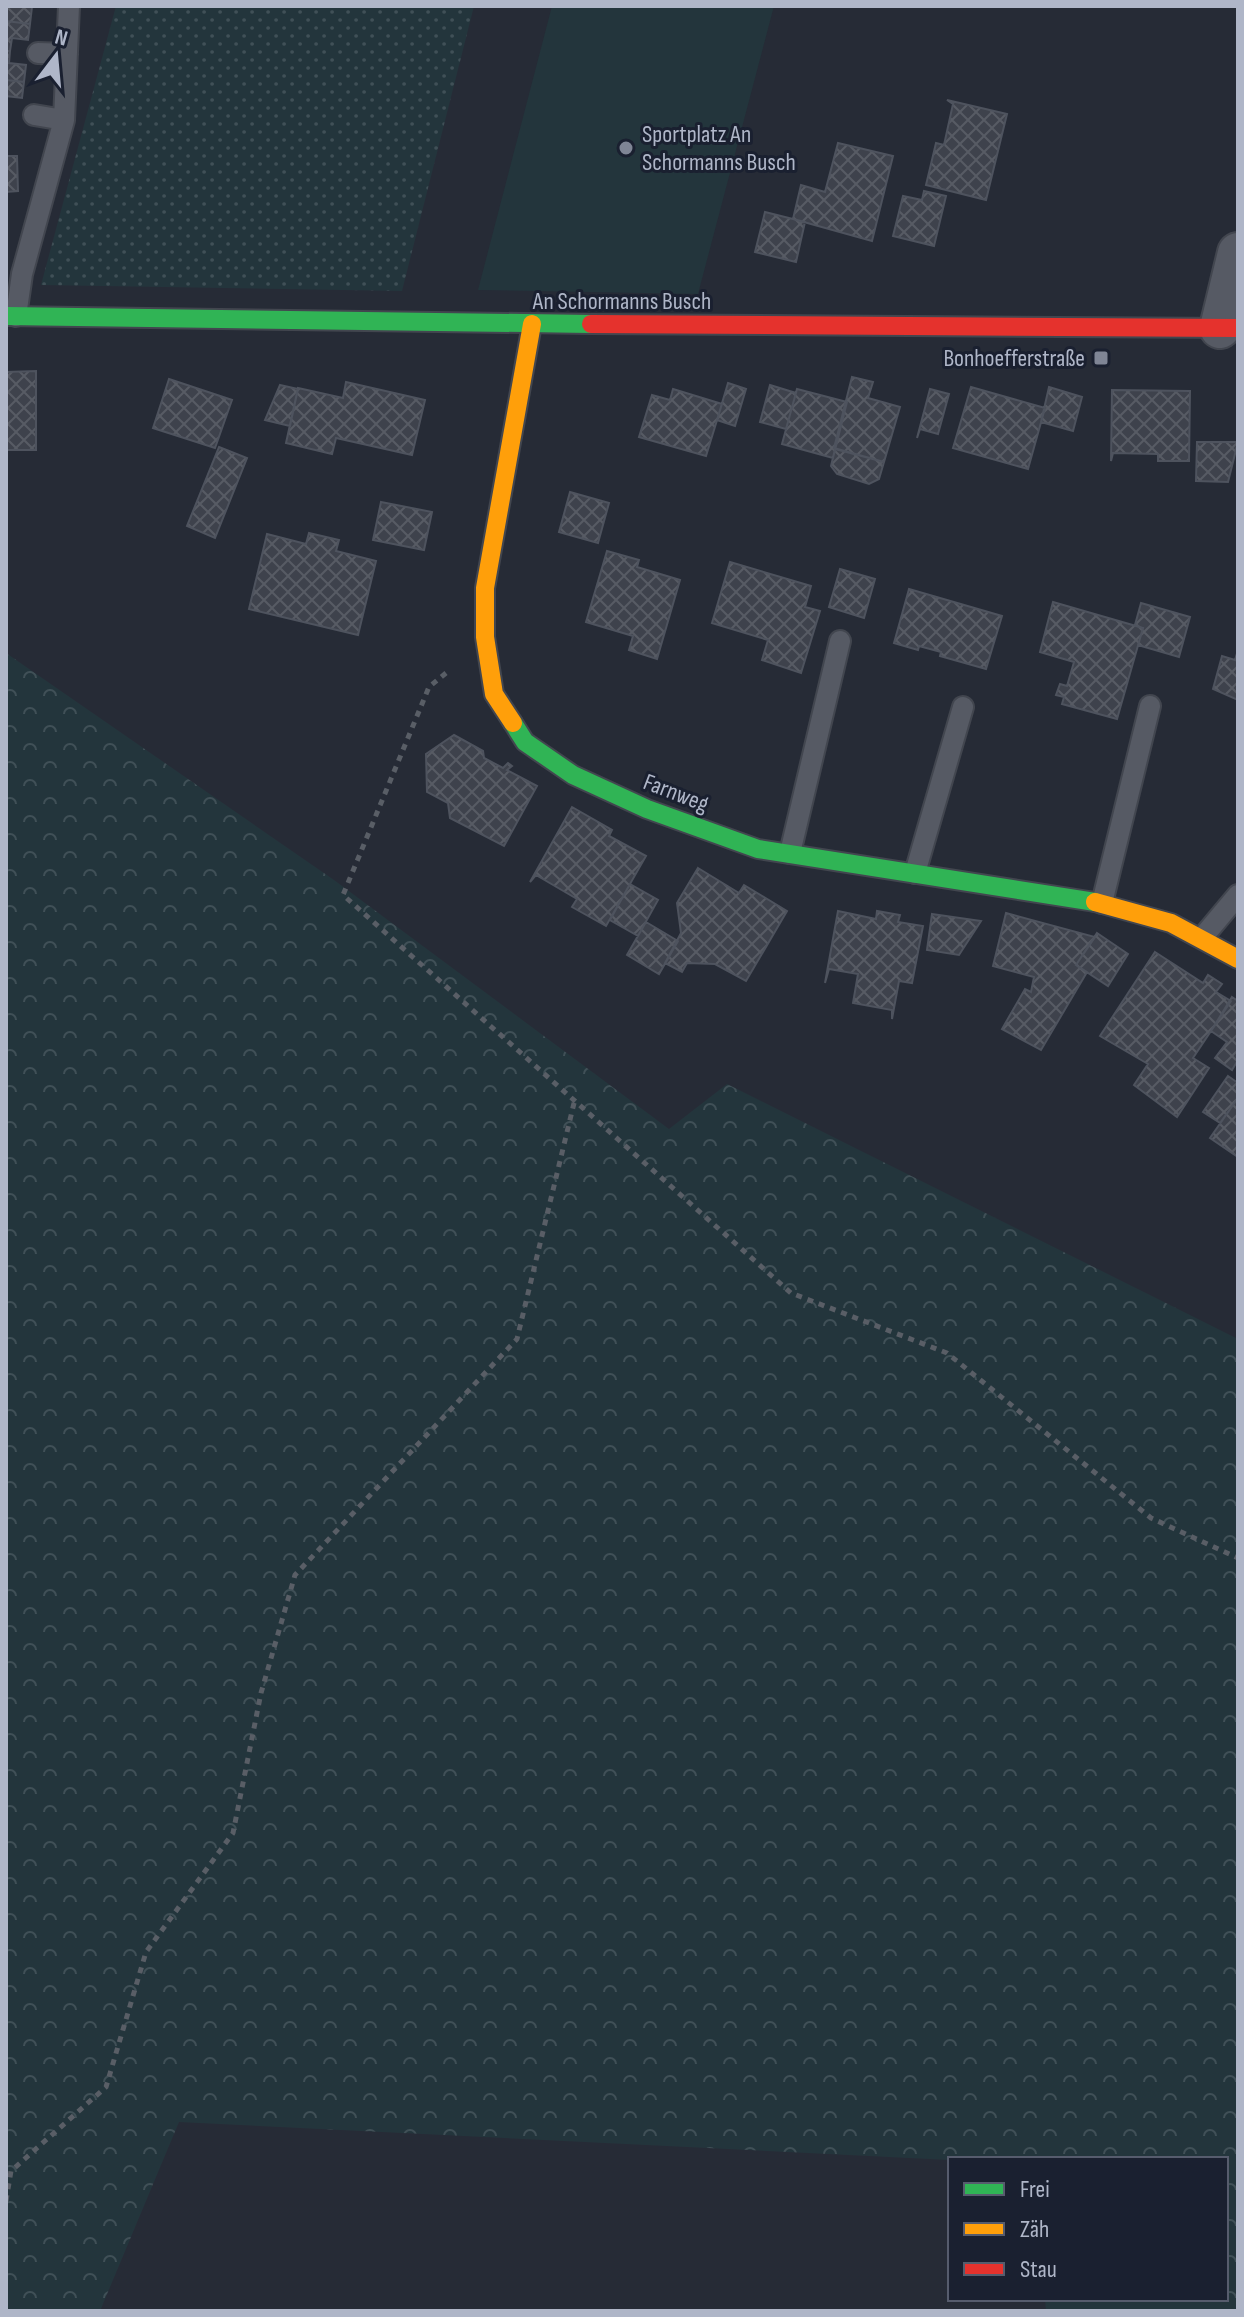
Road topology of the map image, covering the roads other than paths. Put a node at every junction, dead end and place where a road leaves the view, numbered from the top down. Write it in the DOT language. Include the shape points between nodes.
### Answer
graph roads {
  1 [pos="69,6"];
  2 [pos="38,53"];
  3 [pos="67,54"];
  4 [pos="34,115"];
  5 [pos="64,120"];
  6 [pos="1238,253"];
  7 [pos="11,316"];
  8 [pos="532,324"];
  9 [pos="1229,328"];
  10 [pos="840,641"];
  11 [pos="1150,706"];
  12 [pos="963,707"];
  13 [pos="790,853"];
  14 [pos="915,873"];
  15 [pos="1238,895"];
  16 [pos="1102,903"];
  17 [pos="1202,938"];
  18 [pos="1238,959"];
  1 -- 3 [label="lane"];
  2 -- 3 [label="lane"];
  3 -- 5 [label="lane"];
  4 -- 5 [label="lane"];
  5 -- 7 [label="lane"];
  6 -- 9 [label="street"];
  7 -- 8 [label="street, An Schormanns Busch"];
  8 -- 9 [label="street, An Schormanns Busch"];
  8 -- 13 [label="street, Farnweg" via="485,588 485,637 494,694 525,742 573,775 647,809 758,849"];
  10 -- 13 [label="lane"];
  11 -- 16 [label="lane"];
  12 -- 14 [label="lane"];
  13 -- 14 [label="street, Farnweg"];
  14 -- 16 [label="street, Farnweg"];
  15 -- 17 [label="lane"];
  16 -- 17 [label="street, Farnweg"];
  17 -- 18 [label="street, Farnweg"];
}
